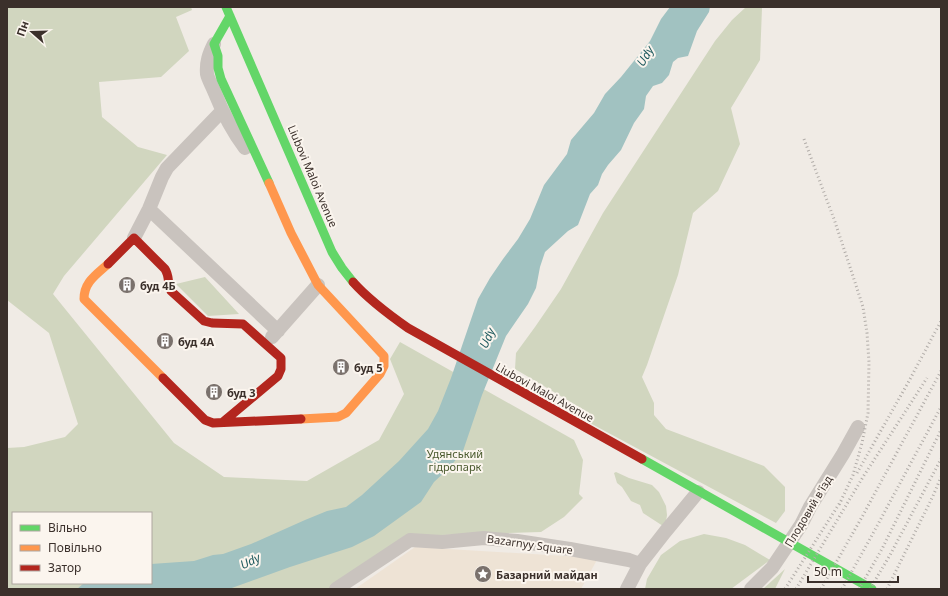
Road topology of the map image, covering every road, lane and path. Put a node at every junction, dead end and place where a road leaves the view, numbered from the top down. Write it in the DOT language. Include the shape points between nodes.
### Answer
graph roads {
  1 [pos="226,7"];
  2 [pos="230,16"];
  3 [pos="214,44"];
  4 [pos="222,111"];
  5 [pos="263,170"];
  6 [pos="149,209"];
  7 [pos="134,238"];
  8 [pos="318,285"];
  9 [pos="278,331"];
  10 [pos="265,344"];
  11 [pos="223,422"];
  12 [pos="858,427"];
  13 [pos="698,492"];
  14 [pos="640,564"];
  15 [pos="336,589"];
  16 [pos="627,589"];
  17 [pos="751,589"];
  18 [pos="872,589"];
  1 -- 2 [label="street, Liubovi Maloi Avenue"];
  2 -- 3 [label="street"];
  2 -- 13 [label="street, Liubovi Maloi Avenue" via="332,252 356,286 371,301 408,328"];
  3 -- 4 [label="street" via="208,56 207,75"];
  3 -- 5 [label="street" via="220,79"];
  4 -- 5 [label="street" via="239,140"];
  4 -- 6 [label="street" via="162,176"];
  5 -- 8 [label="street"];
  6 -- 7 [label="street"];
  6 -- 9 [label="street"];
  7 -- 10 [label="street" via="165,269 171,290 204,321 243,324"];
  7 -- 11 [label="street" via="87,284 84,299 205,420 213,423"];
  8 -- 9 [label="street"];
  8 -- 11 [label="street" via="384,356 384,366 380,374 346,413 338,417"];
  9 -- 10 [label="street"];
  10 -- 11 [label="street" via="280,358 281,369 278,376"];
  12 -- 17 [label="street, Плодовий в'їзд" via="801,525 772,568"];
  13 -- 14 [label="street"];
  13 -- 18 [label="street, Liubovi Maloi Avenue"];
  14 -- 15 [label="street, Bazarnyy Square" via="577,550 517,541 484,538 442,542 410,540"];
  14 -- 16 [label="street"];
}
